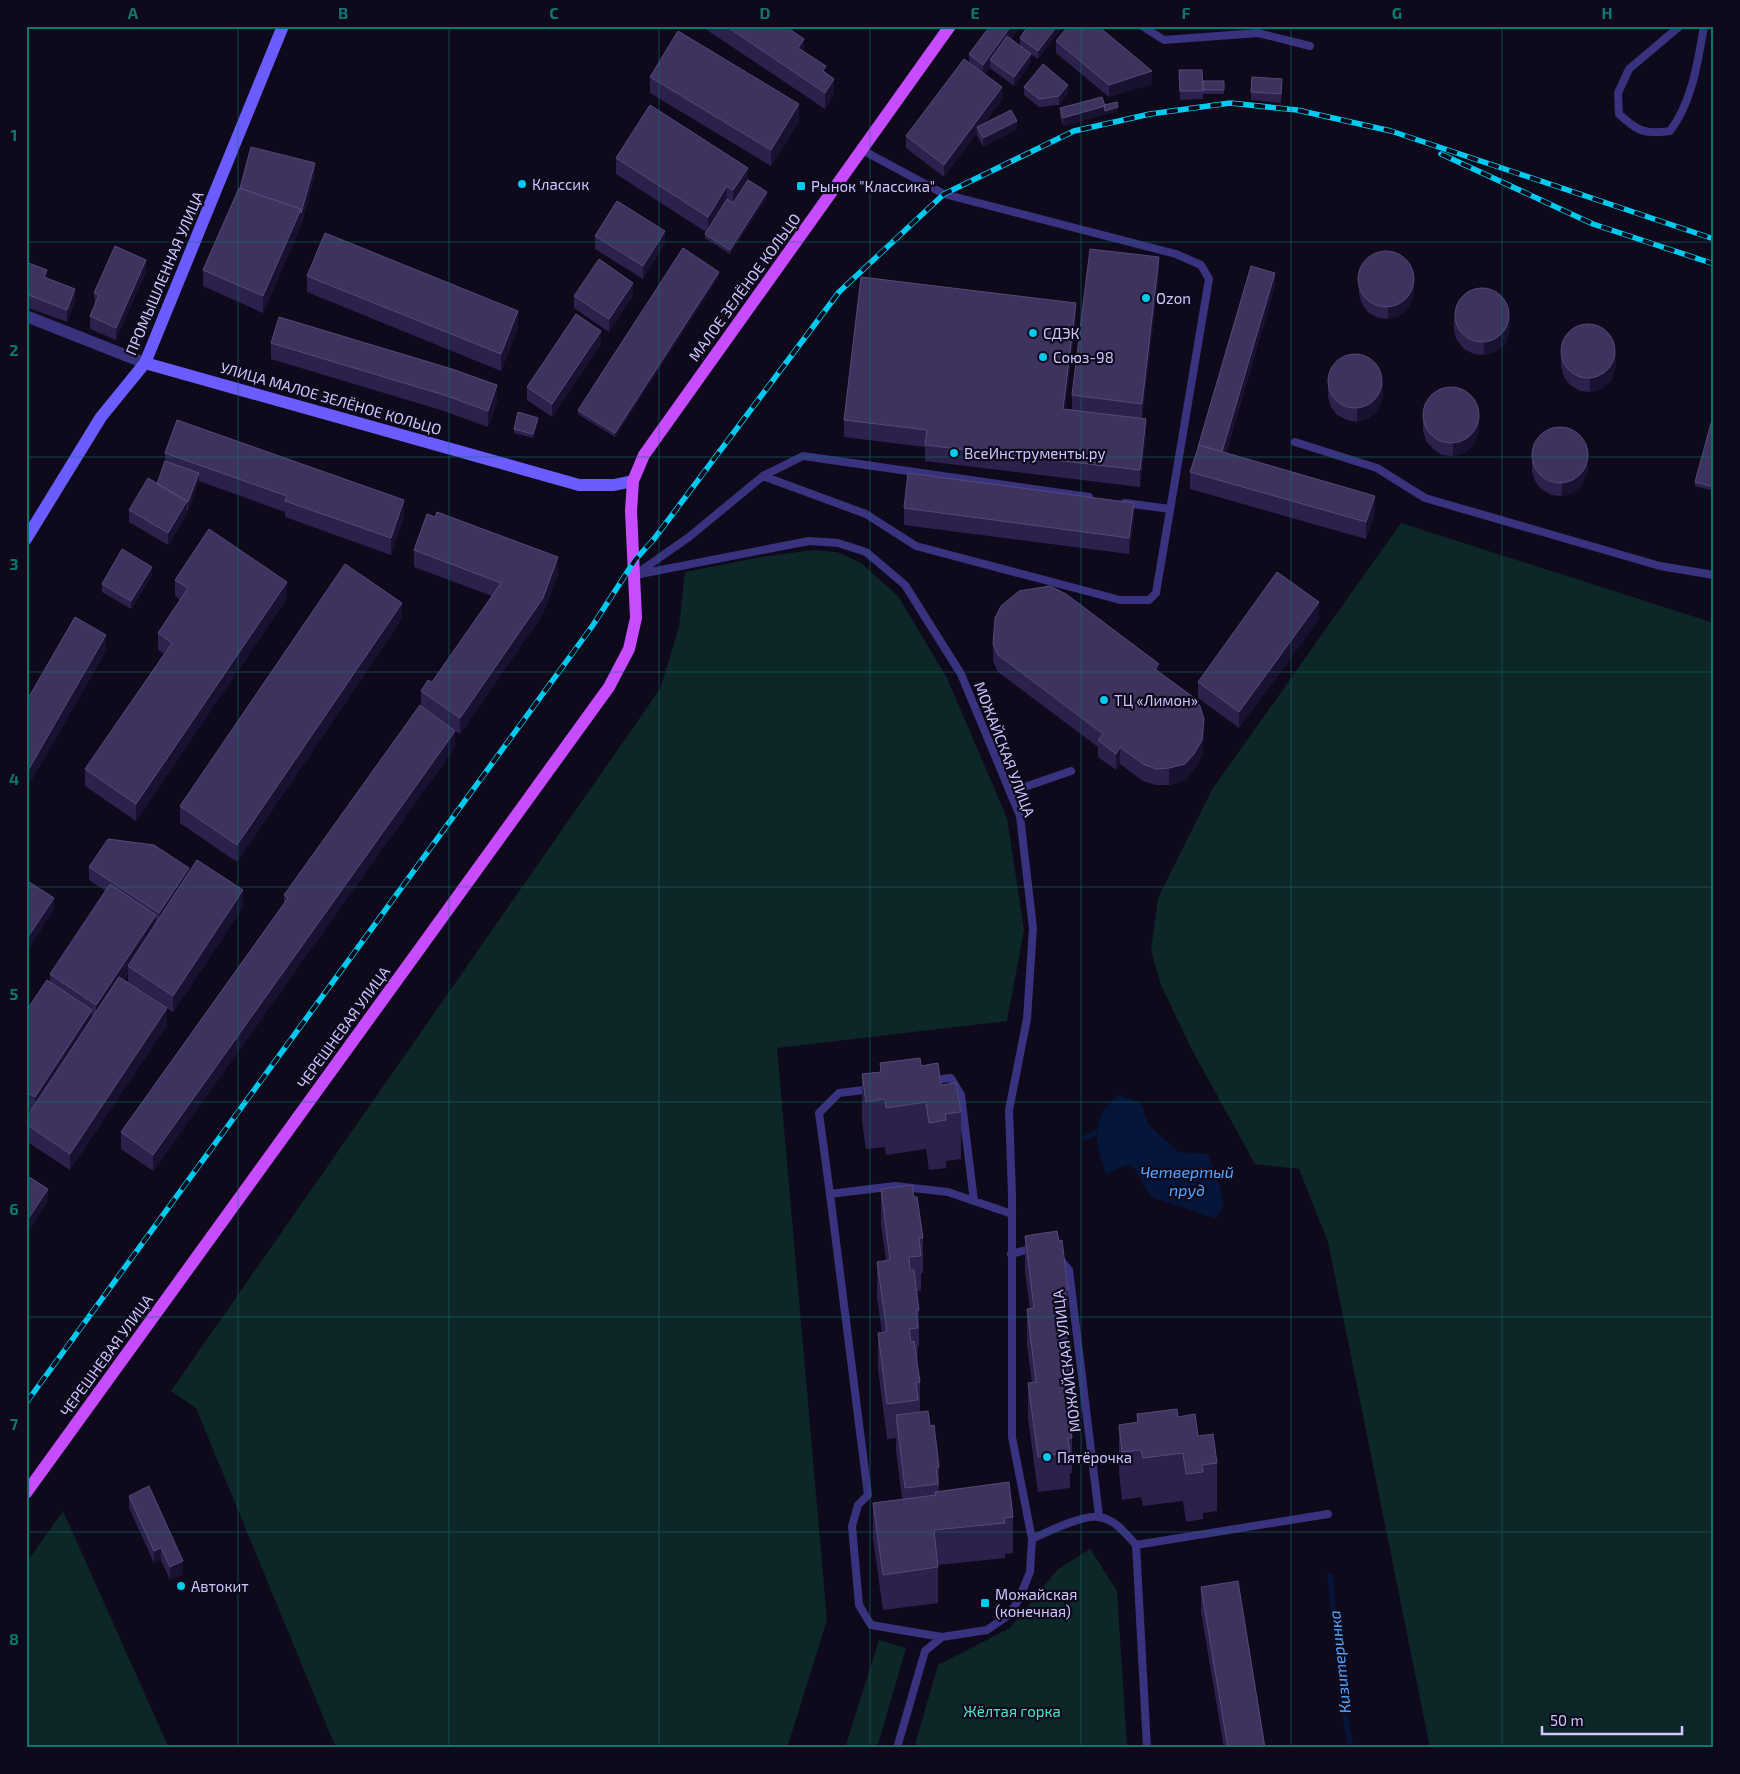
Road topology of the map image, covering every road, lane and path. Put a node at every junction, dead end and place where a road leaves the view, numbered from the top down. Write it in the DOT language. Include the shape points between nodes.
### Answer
graph roads {
  1 [pos="282,26"];
  2 [pos="950,26"];
  3 [pos="1142,26"];
  4 [pos="1680,26"];
  5 [pos="1704,26"];
  6 [pos="1310,46"];
  7 [pos="862,150"];
  8 [pos="26,316"];
  9 [pos="145,363"];
  10 [pos="1295,442"];
  11 [pos="763,476"];
  12 [pos="633,481"];
  13 [pos="1102,499"];
  14 [pos="1112,501"];
  15 [pos="1170,509"];
  16 [pos="26,539"];
  17 [pos="635,560"];
  18 [pos="635,575"];
  19 [pos="1714,575"];
  20 [pos="1071,771"];
  21 [pos="1010,792"];
  22 [pos="923,1082"];
  23 [pos="876,1088"];
  24 [pos="830,1194"];
  25 [pos="974,1201"];
  26 [pos="1012,1214"];
  27 [pos="1043,1246"];
  28 [pos="1054,1251"];
  29 [pos="1011,1254"];
  30 [pos="26,1493"];
  31 [pos="1328,1514"];
  32 [pos="1099,1516"];
  33 [pos="1032,1539"];
  34 [pos="1136,1545"];
  35 [pos="942,1637"];
  36 [pos="897,1748"];
  37 [pos="1147,1748"];
  1 -- 9 [label="street, ПРОМЫШЛЕННАЯ УЛИЦА"];
  2 -- 7 [label="main road, МАЛОЕ ЗЕЛЁНОЕ КОЛЬЦО"];
  3 -- 6 [label="lane" via="1164,40 1258,33"];
  4 -- 5 [label="lane" via="1629,69 1618,93 1619,114 1633,128 1653,134 1670,131 1682,116"];
  7 -- 12 [label="main road, МАЛОЕ ЗЕЛЁНОЕ КОЛЬЦО" via="644,455"];
  7 -- 15 [label="lane" via="944,194 1176,254 1201,265 1209,279"];
  8 -- 9 [label="street, УЛИЦА МАЛОЕ ЗЕЛЁНОЕ КОЛЬЦО"];
  9 -- 12 [label="street, УЛИЦА МАЛОЕ ЗЕЛЁНОЕ КОЛЬЦО" via="579,485 614,485"];
  9 -- 16 [label="street, ПРОМЫШЛЕННАЯ УЛИЦА" via="101,417"];
  10 -- 19 [label="lane" via="1377,468 1425,498 1660,566"];
  11 -- 13 [label="lane" via="803,456"];
  11 -- 15 [label="lane" via="866,514 916,546 1120,600 1149,600 1156,592"];
  11 -- 18 [label="lane" via="689,538"];
  12 -- 17 [label="main road, МАЛОЕ ЗЕЛЁНОЕ КОЛЬЦО" via="631,511"];
  14 -- 15 [label="lane"];
  17 -- 18 [label="main road, ЧЕРЕШНЕВАЯ УЛИЦА"];
  18 -- 21 [label="lane, МОЖАЙСКАЯ УЛИЦА" via="809,540 838,543 866,552 905,585 961,674"];
  18 -- 30 [label="main road, ЧЕРЕШНЕВАЯ УЛИЦА" via="636,618 629,649 609,687"];
  20 -- 21 [label="lane"];
  21 -- 26 [label="lane, МОЖАЙСКАЯ УЛИЦА" via="1020,816 1033,928 1027,1018 1009,1110"];
  22 -- 25 [label="lane" via="951,1078 961,1095"];
  23 -- 24 [label="lane" via="839,1093 819,1113"];
  24 -- 25 [label="lane" via="895,1186 948,1192"];
  24 -- 35 [label="lane, МОЖАЙСКАЯ УЛИЦА" via="868,1495 858,1505 852,1526 859,1605 871,1625"];
  25 -- 26 [label="lane"];
  26 -- 29 [label="lane, МОЖАЙСКАЯ УЛИЦА"];
  27 -- 29 [label="lane"];
  28 -- 32 [label="lane, МОЖАЙСКАЯ УЛИЦА" via="1069,1270"];
  29 -- 33 [label="lane, МОЖАЙСКАЯ УЛИЦА" via="1012,1437"];
  31 -- 34 [label="lane"];
  32 -- 33 [label="lane" via="1060,1525"];
  32 -- 34 [label="lane" via="1120,1526"];
  33 -- 35 [label="lane, МОЖАЙСКАЯ УЛИЦА" via="1030,1572 1009,1616 987,1630"];
  34 -- 37 [label="lane"];
  35 -- 36 [label="lane" via="925,1651"];
}
